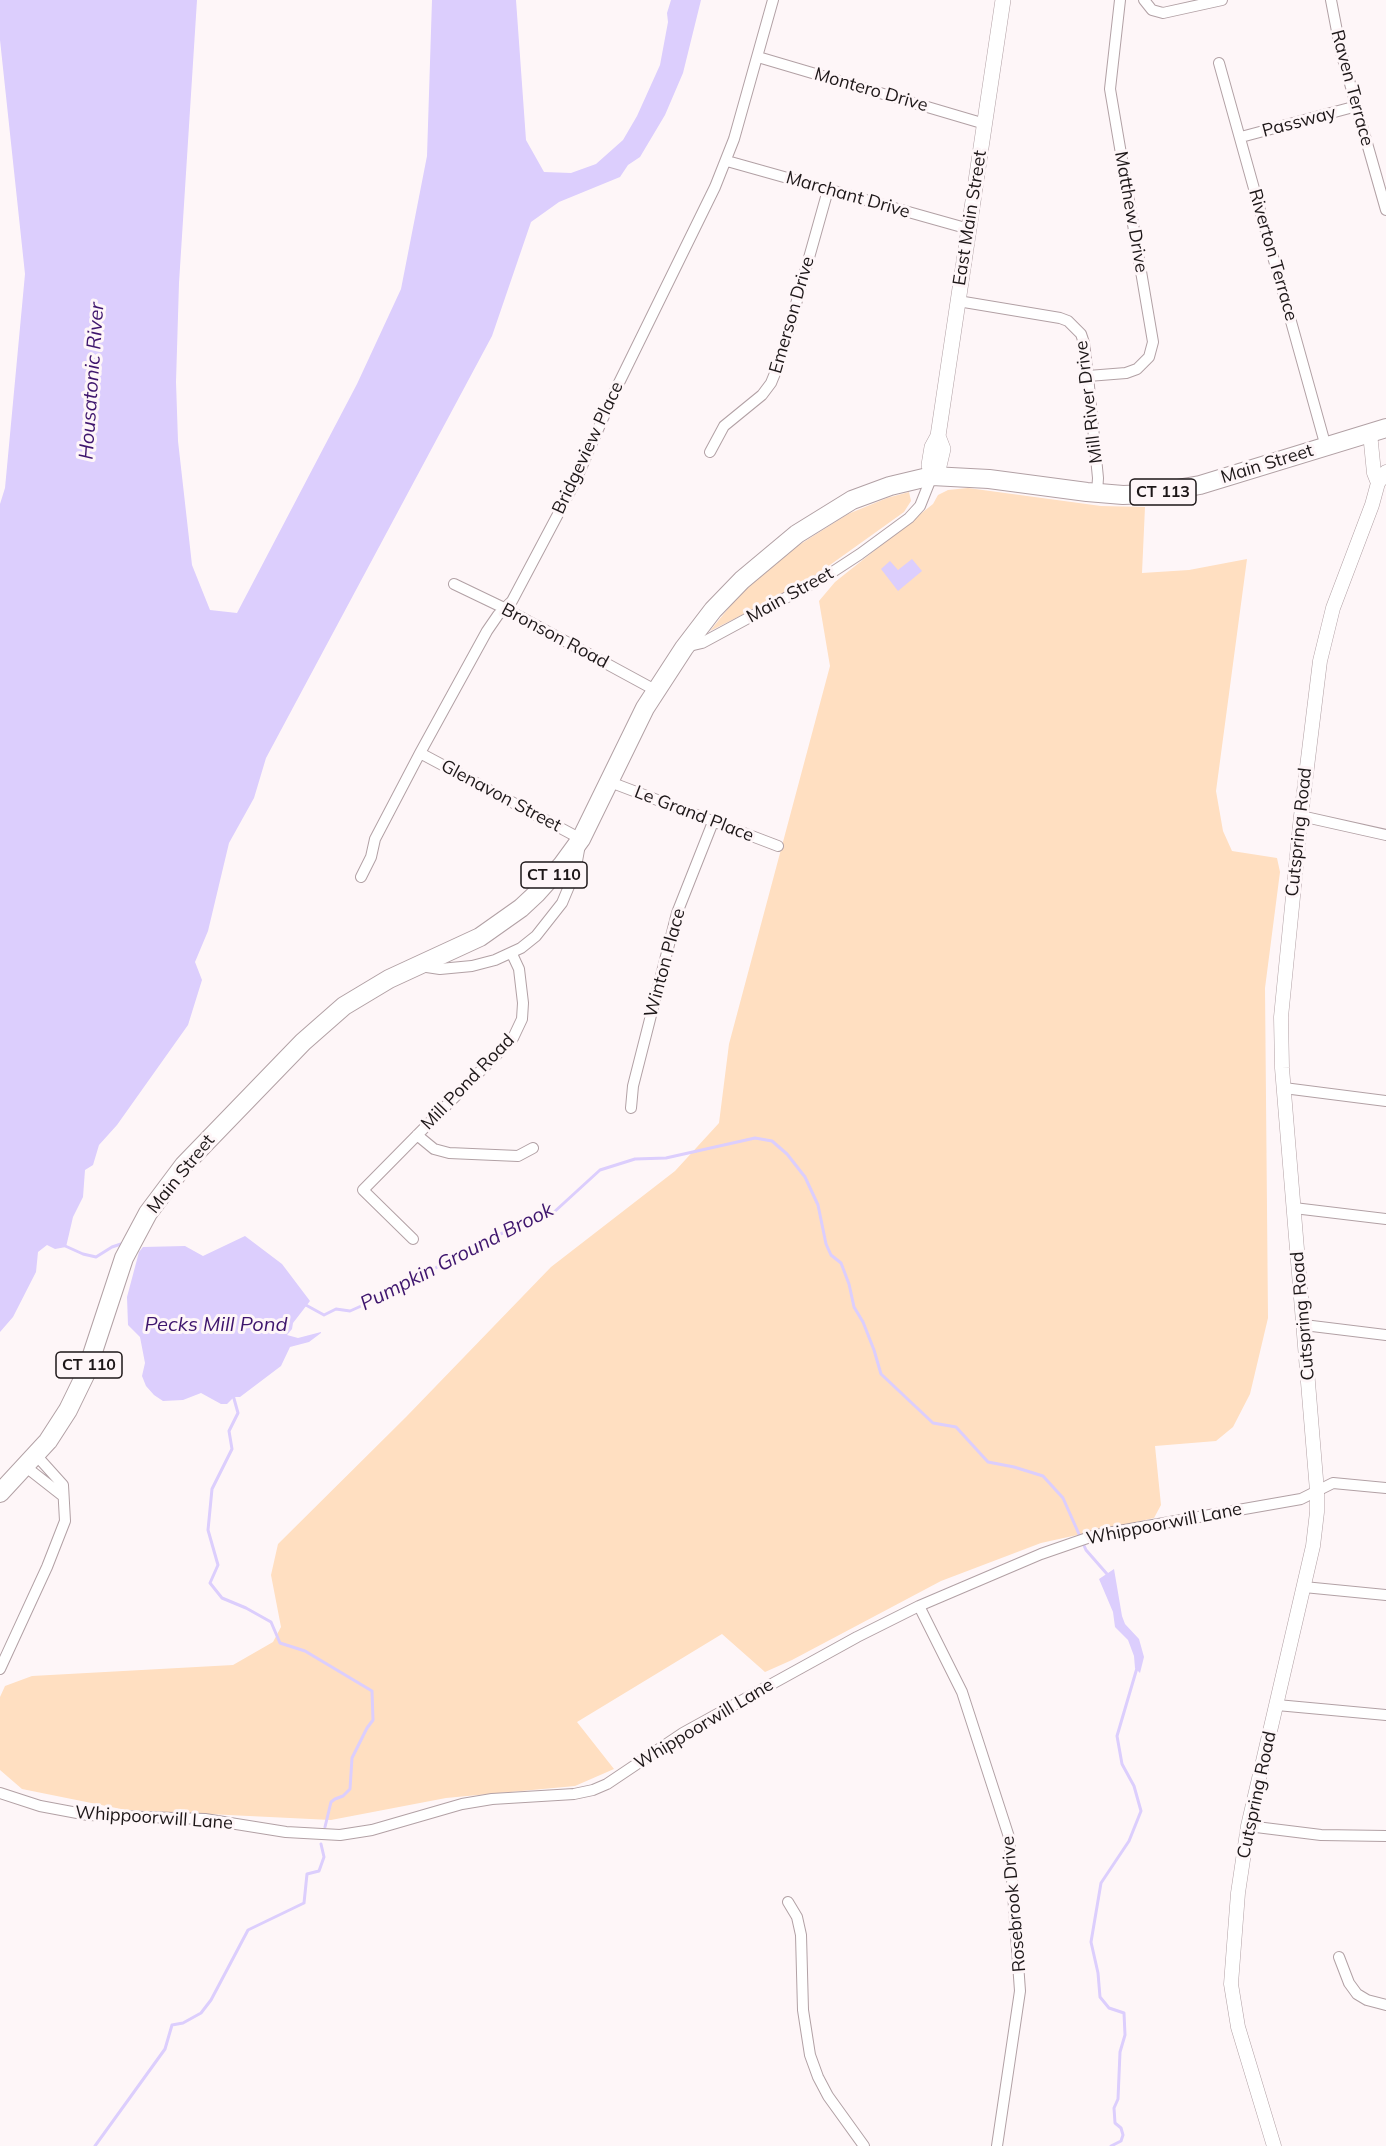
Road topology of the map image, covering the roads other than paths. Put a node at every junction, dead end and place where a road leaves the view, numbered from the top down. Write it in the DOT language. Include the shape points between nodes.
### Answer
graph roads {
  1 [pos="773,0"];
  2 [pos="1003,0"];
  3 [pos="1120,0"];
  4 [pos="1144,0"];
  5 [pos="1222,0"];
  6 [pos="1331,0"];
  7 [pos="758,57"];
  8 [pos="1219,63"];
  9 [pos="1357,106"];
  10 [pos="985,124"];
  11 [pos="1241,137"];
  12 [pos="727,160"];
  13 [pos="828,190"];
  14 [pos="1386,210"];
  15 [pos="969,229"];
  16 [pos="958,301"];
  17 [pos="1088,376"];
  18 [pos="1378,431"];
  19 [pos="1326,447"];
  20 [pos="710,452"];
  21 [pos="932,476"];
  22 [pos="1382,478"];
  23 [pos="1097,493"];
  24 [pos="454,584"];
  25 [pos="504,608"];
  26 [pos="684,648"];
  27 [pos="655,690"];
  28 [pos="420,753"];
  29 [pos="610,782"];
  30 [pos="1301,816"];
  31 [pos="713,822"];
  32 [pos="1386,835"];
  33 [pos="581,839"];
  34 [pos="778,846"];
  35 [pos="361,877"];
  36 [pos="512,954"];
  37 [pos="419,966"];
  38 [pos="1284,1088"];
  39 [pos="1386,1101"];
  40 [pos="631,1108"];
  41 [pos="417,1135"];
  42 [pos="533,1148"];
  43 [pos="1294,1208"];
  44 [pos="1386,1219"];
  45 [pos="412,1239"];
  46 [pos="1304,1325"];
  47 [pos="1386,1335"];
  48 [pos="31,1461"];
  49 [pos="1386,1488"];
  50 [pos="1317,1491"];
  51 [pos="0,1493"];
  52 [pos="63,1496"];
  53 [pos="1304,1587"];
  54 [pos="1386,1595"];
  55 [pos="919,1606"];
  56 [pos="0,1669"];
  57 [pos="1277,1705"];
  58 [pos="1386,1715"];
  59 [pos="0,1793"];
  60 [pos="1248,1826"];
  61 [pos="1386,1836"];
  62 [pos="788,1902"];
  63 [pos="1339,1957"];
  64 [pos="1386,2004"];
  65 [pos="864,2146"];
  66 [pos="997,2146"];
  67 [pos="1274,2146"];
  1 -- 7 [label="street, Bridgeview Place"];
  2 -- 10 [label="main road, East Main Street"];
  3 -- 17 [label="street, Matthew Drive" via="1110,89 1153,342 1149,357 1137,369"];
  4 -- 5 [label="street" via="1152,10 1163,13"];
  6 -- 9 [label="street, Raven Terrace" via="1336,33"];
  7 -- 10 [label="street, Montero Drive"];
  7 -- 12 [label="street, Bridgeview Place"];
  8 -- 11 [label="street, Riverton Terrace"];
  9 -- 11 [label="street, Passway"];
  9 -- 14 [label="street, Raven Terrace"];
  10 -- 15 [label="main road, East Main Street"];
  11 -- 19 [label="street, Riverton Terrace"];
  12 -- 13 [label="street, Marchant Drive"];
  12 -- 25 [label="street, Bridgeview Place" via="573,484 512,601"];
  13 -- 15 [label="street, Marchant Drive"];
  13 -- 20 [label="street, Emerson Drive" via="776,374 768,389 724,426"];
  15 -- 16 [label="main road, East Main Street"];
  16 -- 17 [label="street, Mill River Drive" via="1068,321 1081,334"];
  16 -- 21 [label="main road, East Main Street" via="938,436 929,465"];
  17 -- 23 [label="street, Mill River Drive"];
  18 -- 19 [label="main road, Main Street / CT 113"];
  18 -- 22 [label="street, Cutspring Road" via="1374,473"];
  19 -- 23 [label="main road, Main Street / CT 113" via="1184,488 1148,494"];
  21 -- 23 [label="main road, Main Street / CT 113"];
  21 -- 26 [label="street, Main Street" via="920,506 909,518 860,554 702,644"];
  21 -- 26 [label="main road, Main Street / CT 110" via="869,493 821,517 742,580"];
  22 -- 30 [label="street, Cutspring Road" via="1325,639"];
  24 -- 25 [label="street, Bronson Road"];
  25 -- 27 [label="street, Bronson Road"];
  25 -- 28 [label="street, Bridgeview Place" via="487,631"];
  26 -- 27 [label="main road, Main Street / CT 110"];
  27 -- 29 [label="main road, Main Street / CT 110"];
  28 -- 33 [label="street, Glenavon Street"];
  28 -- 35 [label="street, Bridgeview Place" via="375,839"];
  29 -- 31 [label="street, Le Grand Place"];
  29 -- 33 [label="main road, Main Street / CT 110"];
  30 -- 32 [label="street"];
  30 -- 38 [label="street, Cutspring Road" via="1281,1017"];
  31 -- 34 [label="street, Le Grand Place"];
  31 -- 40 [label="street, Winton Place" via="677,914 633,1086"];
  33 -- 36 [label="street, Main Street" via="572,880 562,903 536,936"];
  33 -- 37 [label="main road, Main Street / CT 110" via="521,908 480,937"];
  36 -- 37 [label="street, Main Street" via="460,968"];
  36 -- 41 [label="street, Mill Pond Road" via="523,996 520,1025 513,1038"];
  37 -- 48 [label="main road, Main Street / CT 110" via="359,995 329,1017 183,1164 129,1248 78,1390 58,1428"];
  38 -- 39 [label="street"];
  38 -- 43 [label="street, Cutspring Road"];
  41 -- 42 [label="street" via="434,1149 449,1153 518,1156"];
  41 -- 45 [label="street, Mill Pond Road" via="363,1190"];
  43 -- 44 [label="street"];
  43 -- 46 [label="street, Cutspring Road"];
  46 -- 47 [label="street"];
  46 -- 50 [label="street, Cutspring Road"];
  48 -- 51 [label="main road, CT 110"];
  48 -- 52 [label="street"];
  48 -- 52 [label="street" via="62,1483"];
  49 -- 50 [label="street, Whippoorwill Lane" via="1333,1483"];
  50 -- 53 [label="street, Cutspring Road" via="1316,1528"];
  50 -- 55 [label="street, Whippoorwill Lane" via="1301,1499 1096,1535 1008,1567"];
  52 -- 56 [label="street" via="66,1513 60,1535"];
  53 -- 54 [label="street"];
  53 -- 57 [label="street, Cutspring Road"];
  55 -- 59 [label="street, Whippoorwill Lane" via="683,1732 607,1784 574,1794 492,1798 372,1830 331,1835 204,1819 88,1815"];
  55 -- 66 [label="street, Rosebrook Drive" via="962,1692 1009,1837 1020,1991"];
  57 -- 58 [label="street"];
  57 -- 60 [label="street, Cutspring Road"];
  60 -- 61 [label="street" via="1321,1835"];
  60 -- 67 [label="street, Cutspring Road" via="1238,1893 1232,1995"];
  62 -- 65 [label="street" via="801,1935 803,2010 810,2055 828,2096"];
  63 -- 64 [label="street" via="1357,1994"];
}
